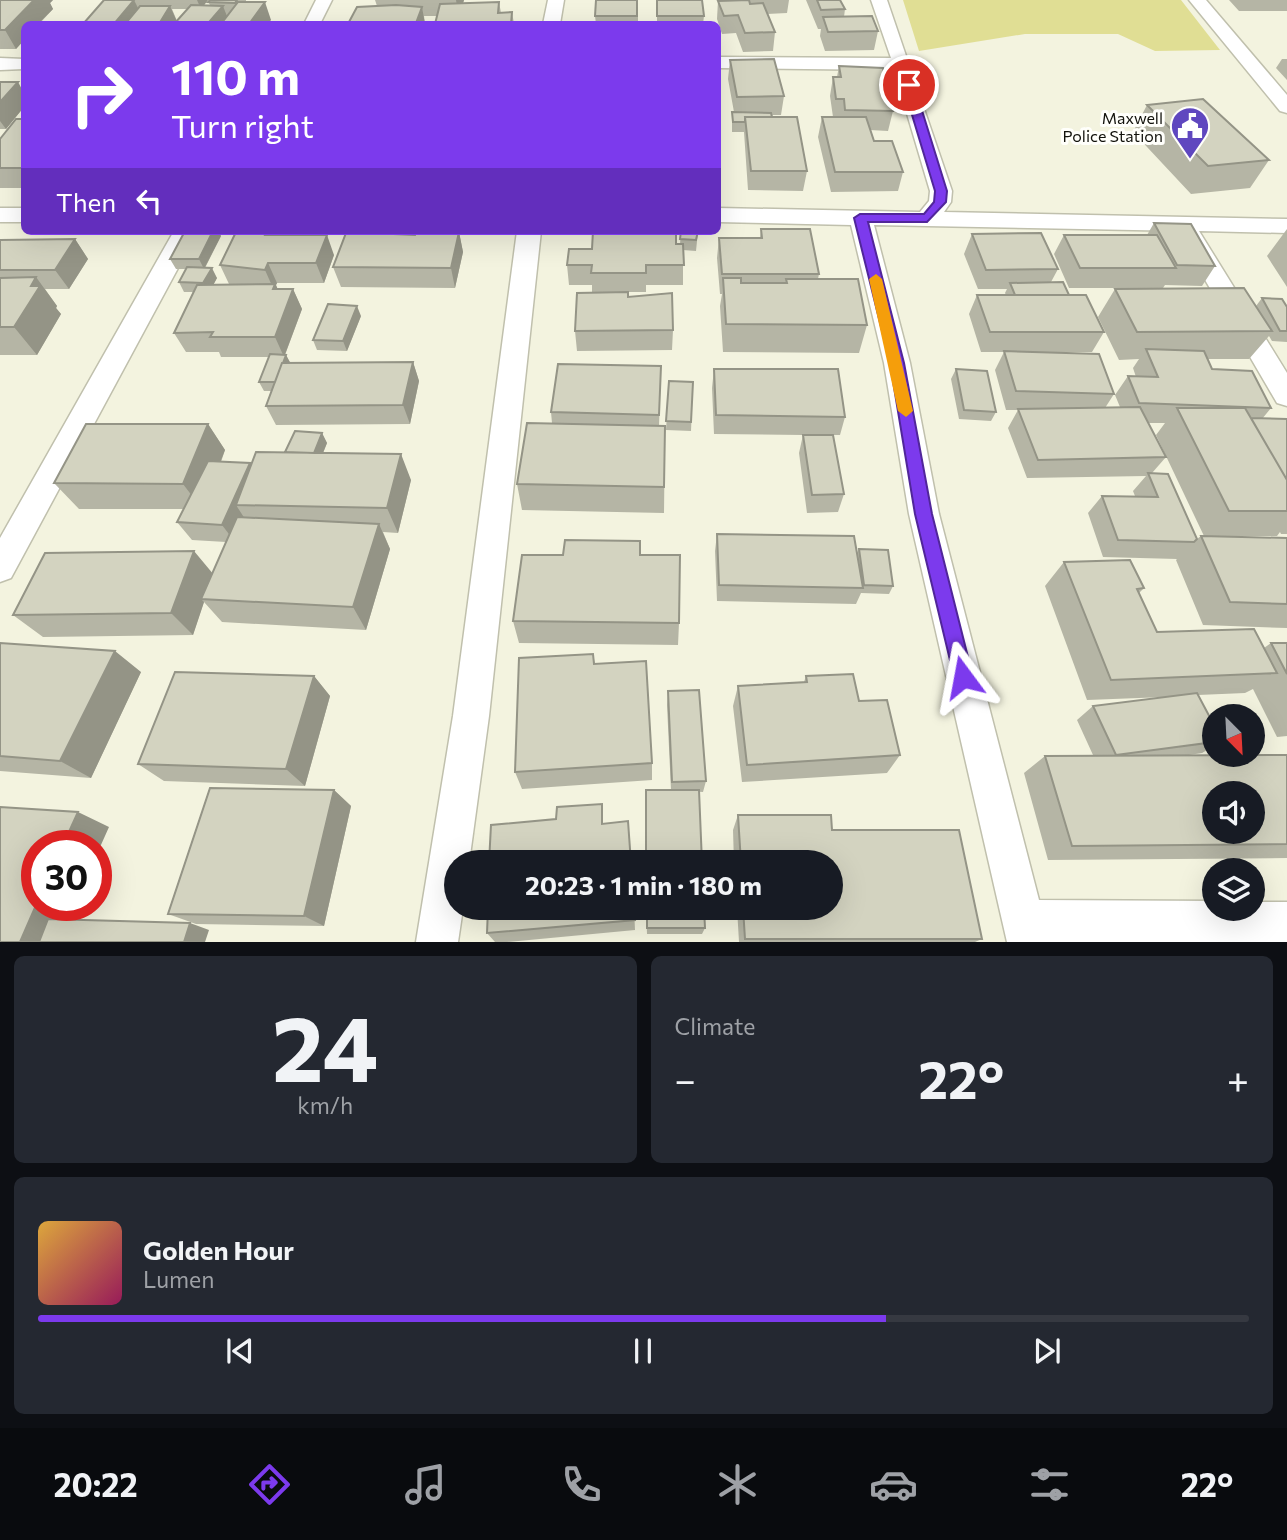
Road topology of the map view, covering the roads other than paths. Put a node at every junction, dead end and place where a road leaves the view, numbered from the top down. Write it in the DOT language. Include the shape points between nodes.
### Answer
graph roads {
  1 [pos="324,0"];
  2 [pos="556,0"];
  3 [pos="879,0"];
  4 [pos="1197,0"];
  5 [pos="314,21"];
  6 [pos="552,21"];
  7 [pos="721,63"];
  8 [pos="0,64"];
  9 [pos="21,64"];
  10 [pos="902,64"];
  11 [pos="1287,107"];
  12 [pos="0,215"];
  13 [pos="21,215"];
  14 [pos="721,215"];
  15 [pos="860,218"];
  16 [pos="927,218"];
  17 [pos="1185,225"];
  18 [pos="1287,226"];
  19 [pos="184,235"];
  20 [pos="529,235"];
  21 [pos="1287,396"];
  22 [pos="0,568"];
  23 [pos="1287,923"];
  24 [pos="1026,932"];
  25 [pos="437,942"];
  1 -- 5 [label="street"];
  2 -- 6 [label="street"];
  3 -- 10 [label="street"];
  4 -- 11 [label="street"];
  7 -- 10 [label="street"];
  8 -- 9 [label="street"];
  10 -- 16 [label="street" via="941,191 940,202"];
  12 -- 13 [label="street"];
  14 -- 15 [label="street"];
  15 -- 16 [label="street"];
  15 -- 24 [label="street" via="897,363 923,514"];
  16 -- 17 [label="street"];
  17 -- 18 [label="street"];
  17 -- 21 [label="street"];
  19 -- 22 [label="street"];
  20 -- 25 [label="street" via="471,716"];
  23 -- 24 [label="street"];
}
